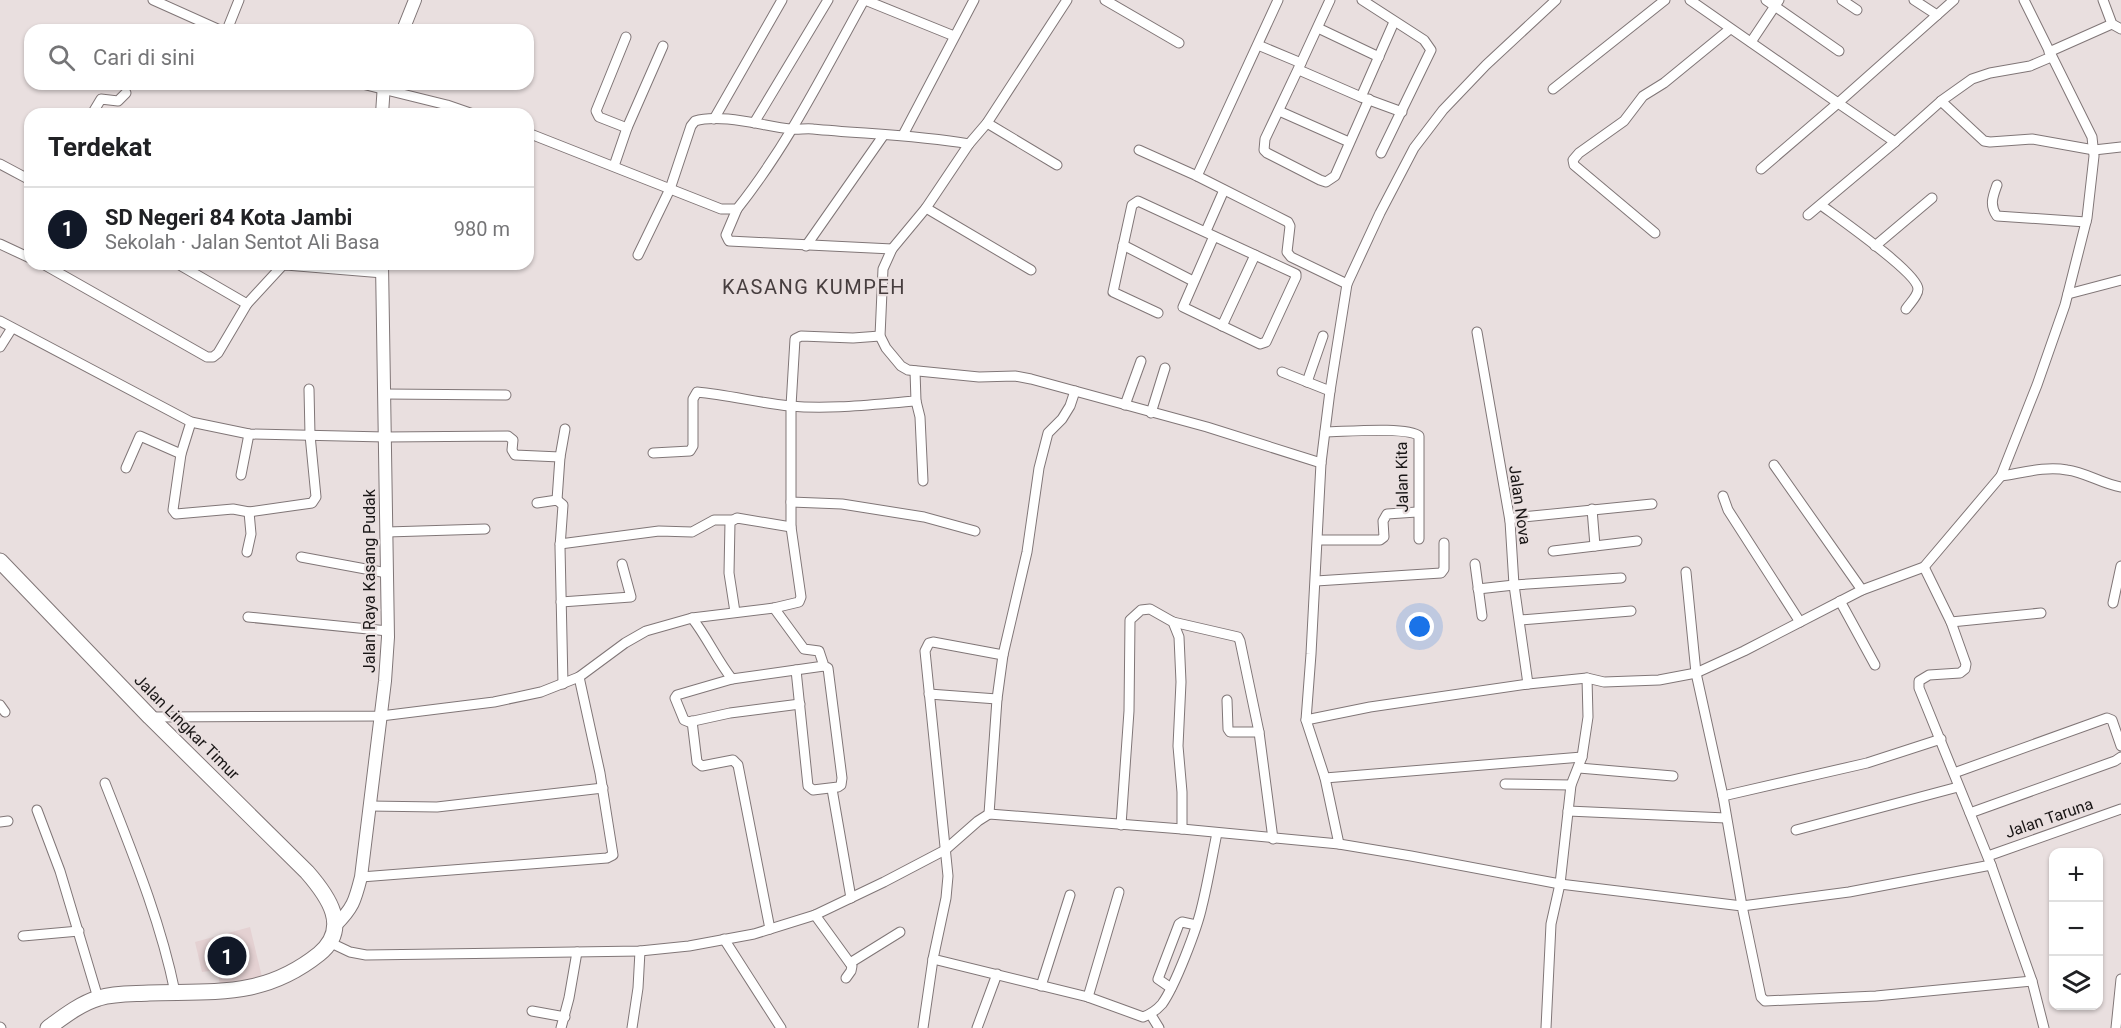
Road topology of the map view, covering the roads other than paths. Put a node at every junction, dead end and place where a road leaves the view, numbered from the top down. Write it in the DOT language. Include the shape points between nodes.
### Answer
graph roads {
  1 [pos="153,0"];
  2 [pos="239,0"];
  3 [pos="415,0"];
  4 [pos="782,0"];
  5 [pos="828,0"];
  6 [pos="864,0"];
  7 [pos="974,0"];
  8 [pos="1067,0"];
  9 [pos="1106,0"];
  10 [pos="1278,0"];
  11 [pos="1330,0"];
  12 [pos="1362,0"];
  13 [pos="1556,0"];
  14 [pos="1665,0"];
  15 [pos="1690,0"];
  16 [pos="1766,0"];
  17 [pos="1842,0"];
  18 [pos="1914,0"];
  19 [pos="1954,0"];
  20 [pos="2024,0"];
  21 [pos="2103,0"];
  22 [pos="1777,3"];
  23 [pos="1857,10"];
  24 [pos="1937,15"];
  25 [pos="1394,22"];
  26 [pos="207,24"];
  27 [pos="229,24"];
  28 [pos="405,24"];
  29 [pos="2117,27"];
  30 [pos="1318,28"];
  31 [pos="1730,29"];
  32 [pos="954,36"];
  33 [pos="626,37"];
  34 [pos="1751,42"];
  35 [pos="1179,43"];
  36 [pos="1258,45"];
  37 [pos="663,46"];
  38 [pos="1839,51"];
  39 [pos="2050,55"];
  40 [pos="1379,57"];
  41 [pos="1300,67"];
  42 [pos="1553,89"];
  43 [pos="383,90"];
  44 [pos="394,90"];
  45 [pos="126,93"];
  46 [pos="1365,98"];
  47 [pos="1941,101"];
  48 [pos="1838,103"];
  49 [pos="96,108"];
  50 [pos="382,108"];
  51 [pos="456,108"];
  52 [pos="1279,111"];
  53 [pos="1402,112"];
  54 [pos="714,119"];
  55 [pos="754,123"];
  56 [pos="987,123"];
  57 [pos="627,128"];
  58 [pos="793,129"];
  59 [pos="534,135"];
  60 [pos="903,135"];
  61 [pos="883,136"];
  62 [pos="1349,142"];
  63 [pos="1895,142"];
  64 [pos="969,144"];
  65 [pos="2121,147"];
  66 [pos="1139,150"];
  67 [pos="2094,150"];
  68 [pos="1381,153"];
  69 [pos="0,164"];
  70 [pos="1057,165"];
  71 [pos="614,166"];
  72 [pos="1761,169"];
  73 [pos="1197,176"];
  74 [pos="24,177"];
  75 [pos="1997,185"];
  76 [pos="670,189"];
  77 [pos="1224,190"];
  78 [pos="1932,198"];
  79 [pos="1821,205"];
  80 [pos="926,208"];
  81 [pos="737,209"];
  82 [pos="1808,215"];
  83 [pos="2086,222"];
  84 [pos="1210,233"];
  85 [pos="1655,233"];
  86 [pos="0,244"];
  87 [pos="1123,245"];
  88 [pos="806,246"];
  89 [pos="1875,246"];
  90 [pos="892,249"];
  91 [pos="24,255"];
  92 [pos="638,255"];
  93 [pos="1256,255"];
  94 [pos="54,270"];
  95 [pos="188,270"];
  96 [pos="276,270"];
  97 [pos="382,270"];
  98 [pos="1031,270"];
  99 [pos="2121,280"];
  100 [pos="1193,281"];
  101 [pos="1347,284"];
  102 [pos="2068,294"];
  103 [pos="247,304"];
  104 [pos="1906,309"];
  105 [pos="1158,313"];
  106 [pos="0,321"];
  107 [pos="1222,326"];
  108 [pos="12,328"];
  109 [pos="1477,332"];
  110 [pos="880,336"];
  111 [pos="1323,336"];
  112 [pos="0,347"];
  113 [pos="1141,361"];
  114 [pos="1165,368"];
  115 [pos="915,371"];
  116 [pos="1282,372"];
  117 [pos="1307,382"];
  118 [pos="309,389"];
  119 [pos="1075,390"];
  120 [pos="1330,391"];
  121 [pos="384,394"];
  122 [pos="506,395"];
  123 [pos="916,401"];
  124 [pos="1125,405"];
  125 [pos="791,406"];
  126 [pos="1151,413"];
  127 [pos="191,422"];
  128 [pos="565,429"];
  129 [pos="1325,432"];
  130 [pos="249,434"];
  131 [pos="310,435"];
  132 [pos="385,437"];
  133 [pos="653,453"];
  134 [pos="182,454"];
  135 [pos="560,457"];
  136 [pos="1321,463"];
  137 [pos="1774,465"];
  138 [pos="126,468"];
  139 [pos="241,475"];
  140 [pos="2001,476"];
  141 [pos="922,481"];
  142 [pos="2121,487"];
  143 [pos="1723,495"];
  144 [pos="557,500"];
  145 [pos="791,502"];
  146 [pos="537,503"];
  147 [pos="1652,504"];
  148 [pos="1592,509"];
  149 [pos="249,512"];
  150 [pos="1418,512"];
  151 [pos="732,519"];
  152 [pos="1510,521"];
  153 [pos="791,527"];
  154 [pos="485,529"];
  155 [pos="975,531"];
  156 [pos="387,532"];
  157 [pos="1419,539"];
  158 [pos="1318,540"];
  159 [pos="1637,541"];
  160 [pos="1444,543"];
  161 [pos="560,544"];
  162 [pos="1595,546"];
  163 [pos="1553,551"];
  164 [pos="247,552"];
  165 [pos="301,557"];
  166 [pos="0,561"];
  167 [pos="622,564"];
  168 [pos="1475,564"];
  169 [pos="2121,566"];
  170 [pos="1924,567"];
  171 [pos="1686,572"];
  172 [pos="387,573"];
  173 [pos="1621,578"];
  174 [pos="1316,581"];
  175 [pos="1514,585"];
  176 [pos="1478,589"];
  177 [pos="1862,590"];
  178 [pos="1840,601"];
  179 [pos="561,602"];
  180 [pos="2113,603"];
  181 [pos="774,608"];
  182 [pos="1631,611"];
  183 [pos="735,612"];
  184 [pos="2041,614"];
  185 [pos="1482,616"];
  186 [pos="248,617"];
  187 [pos="692,618"];
  188 [pos="1520,620"];
  189 [pos="1173,622"];
  190 [pos="1800,622"];
  191 [pos="1951,622"];
  192 [pos="388,631"];
  193 [pos="1003,655"];
  194 [pos="1875,665"];
  195 [pos="824,666"];
  196 [pos="796,670"];
  197 [pos="1696,674"];
  198 [pos="579,677"];
  199 [pos="1587,678"];
  200 [pos="732,679"];
  201 [pos="563,684"];
  202 [pos="1528,684"];
  203 [pos="929,694"];
  204 [pos="997,699"];
  205 [pos="1227,700"];
  206 [pos="800,704"];
  207 [pos="381,716"];
  208 [pos="150,717"];
  209 [pos="1306,720"];
  210 [pos="692,721"];
  211 [pos="1258,732"];
  212 [pos="1941,739"];
  213 [pos="2121,746"];
  214 [pos="1582,757"];
  215 [pos="2121,757"];
  216 [pos="1579,768"];
  217 [pos="1954,773"];
  218 [pos="1673,776"];
  219 [pos="1325,778"];
  220 [pos="105,783"];
  221 [pos="1505,784"];
  222 [pos="1570,785"];
  223 [pos="1959,787"];
  224 [pos="603,789"];
  225 [pos="832,789"];
  226 [pos="1723,796"];
  227 [pos="369,806"];
  228 [pos="2121,809"];
  229 [pos="37,810"];
  230 [pos="1568,811"];
  231 [pos="1970,813"];
  232 [pos="988,814"];
  233 [pos="1726,818"];
  234 [pos="1121,825"];
  235 [pos="1182,829"];
  236 [pos="1796,830"];
  237 [pos="1217,833"];
  238 [pos="1273,839"];
  239 [pos="1339,844"];
  240 [pos="945,850"];
  241 [pos="1989,860"];
  242 [pos="361,877"];
  243 [pos="1560,884"];
  244 [pos="1119,892"];
  245 [pos="1070,895"];
  246 [pos="851,898"];
  247 [pos="1742,906"];
  248 [pos="815,915"];
  249 [pos="335,926"];
  250 [pos="1196,926"];
  251 [pos="770,929"];
  252 [pos="79,931"];
  253 [pos="900,932"];
  254 [pos="24,936"];
  255 [pos="724,939"];
  256 [pos="330,943"];
  257 [pos="640,951"];
  258 [pos="576,952"];
  259 [pos="933,959"];
  260 [pos="850,963"];
  261 [pos="997,974"];
  262 [pos="846,978"];
  263 [pos="2121,979"];
  264 [pos="2032,981"];
  265 [pos="1041,986"];
  266 [pos="1171,988"];
  267 [pos="175,992"];
  268 [pos="1088,997"];
  269 [pos="98,998"];
  270 [pos="532,1011"];
  271 [pos="1151,1015"];
  272 [pos="565,1017"];
  273 [pos="48,1028"];
  274 [pos="561,1028"];
  275 [pos="632,1028"];
  276 [pos="781,1028"];
  277 [pos="923,1028"];
  278 [pos="977,1028"];
  279 [pos="1159,1028"];
  280 [pos="1546,1028"];
  281 [pos="2044,1028"];
  282 [pos="2116,1028"];
  1 -- 26 [label="street"];
  2 -- 27 [label="street"];
  3 -- 28 [label="street"];
  4 -- 54 [label="street"];
  5 -- 55 [label="street"];
  6 -- 32 [label="street"];
  6 -- 58 [label="street"];
  7 -- 32 [label="street"];
  8 -- 56 [label="street"];
  9 -- 35 [label="street"];
  10 -- 36 [label="street"];
  11 -- 30 [label="street"];
  12 -- 25 [label="street"];
  13 -- 101 [label="street" via="1465,87 1414,148"];
  14 -- 42 [label="street"];
  15 -- 31 [label="street"];
  16 -- 22 [label="street"];
  17 -- 23 [label="street"];
  18 -- 24 [label="street"];
  19 -- 24 [label="street"];
  20 -- 39 [label="street"];
  21 -- 29 [label="street"];
  22 -- 34 [label="street"];
  22 -- 38 [label="street"];
  24 -- 48 [label="street"];
  25 -- 40 [label="street"];
  25 -- 53 [label="street" via="1424,40 1431,50"];
  29 -- 39 [label="street"];
  30 -- 40 [label="street"];
  30 -- 41 [label="street"];
  31 -- 34 [label="street"];
  31 -- 85 [label="street" via="1644,96 1624,121 1573,160 1574,165"];
  32 -- 60 [label="street"];
  33 -- 57 [label="street" via="596,111 599,117"];
  34 -- 48 [label="street"];
  36 -- 41 [label="street"];
  36 -- 73 [label="street"];
  37 -- 57 [label="street"];
  39 -- 47 [label="street" via="2030,66 1979,75"];
  39 -- 67 [label="street" via="2088,128"];
  40 -- 46 [label="street"];
  41 -- 46 [label="street"];
  41 -- 52 [label="street"];
  43 -- 50 [label="street"];
  44 -- 51 [label="street"];
  45 -- 49 [label="street" via="118,101 101,99"];
  46 -- 53 [label="street"];
  46 -- 62 [label="street"];
  47 -- 63 [label="street"];
  47 -- 67 [label="street" via="1984,141 2032,139"];
  48 -- 63 [label="street"];
  48 -- 72 [label="street"];
  52 -- 62 [label="street"];
  52 -- 62 [label="street" via="1265,139 1264,150 1320,180 1326,182 1335,176"];
  53 -- 68 [label="street"];
  54 -- 55 [label="street"];
  54 -- 76 [label="street" via="700,119 691,126"];
  55 -- 58 [label="street"];
  56 -- 64 [label="street"];
  56 -- 70 [label="street"];
  57 -- 71 [label="street"];
  58 -- 61 [label="street"];
  58 -- 81 [label="street"];
  59 -- 71 [label="street"];
  60 -- 61 [label="street"];
  60 -- 64 [label="street"];
  61 -- 88 [label="street"];
  63 -- 79 [label="street"];
  64 -- 80 [label="street"];
  65 -- 67 [label="street"];
  66 -- 73 [label="street"];
  67 -- 83 [label="street"];
  69 -- 74 [label="street"];
  71 -- 76 [label="street"];
  73 -- 77 [label="street"];
  75 -- 83 [label="street" via="1992,207 1997,216"];
  76 -- 81 [label="street" via="722,209"];
  76 -- 92 [label="street"];
  77 -- 84 [label="street"];
  77 -- 101 [label="street" via="1288,222 1287,252 1291,257"];
  78 -- 89 [label="street"];
  79 -- 82 [label="street"];
  79 -- 89 [label="street"];
  80 -- 90 [label="street"];
  80 -- 98 [label="street"];
  81 -- 88 [label="street" via="726,235 729,241"];
  83 -- 102 [label="street"];
  84 -- 87 [label="street" via="1138,201 1132,206"];
  84 -- 93 [label="street"];
  84 -- 100 [label="street"];
  86 -- 91 [label="street"];
  87 -- 100 [label="street"];
  87 -- 105 [label="street" via="1113,292"];
  88 -- 90 [label="street"];
  89 -- 104 [label="street" via="1901,266 1918,287"];
  90 -- 110 [label="street" via="882,274"];
  93 -- 107 [label="street"];
  93 -- 107 [label="street" via="1296,277 1263,344"];
  94 -- 103 [label="street" via="207,357 218,353"];
  95 -- 103 [label="street"];
  96 -- 103 [label="street"];
  97 -- 121 [label="street, Jalan Raya Kasang Pudak"];
  99 -- 102 [label="street"];
  100 -- 107 [label="street" via="1183,308"];
  101 -- 120 [label="street"];
  102 -- 140 [label="street"];
  106 -- 108 [label="street"];
  108 -- 112 [label="street"];
  108 -- 127 [label="street"];
  109 -- 152 [label="street, Jalan Nova"];
  110 -- 115 [label="street" via="901,366"];
  110 -- 125 [label="street" via="795,339"];
  111 -- 117 [label="street"];
  113 -- 124 [label="street"];
  114 -- 126 [label="street"];
  115 -- 119 [label="street" via="1016,376"];
  115 -- 123 [label="street"];
  116 -- 117 [label="street"];
  117 -- 120 [label="street"];
  118 -- 131 [label="street"];
  119 -- 124 [label="street"];
  119 -- 193 [label="street" via="1062,419 1047,433 1027,552"];
  120 -- 129 [label="street"];
  121 -- 122 [label="street"];
  121 -- 132 [label="street, Jalan Raya Kasang Pudak"];
  123 -- 125 [label="street"];
  123 -- 141 [label="street"];
  124 -- 126 [label="street"];
  125 -- 133 [label="street" via="697,392 693,399 690,451"];
  125 -- 145 [label="street"];
  126 -- 136 [label="street"];
  127 -- 130 [label="street"];
  127 -- 134 [label="street"];
  128 -- 135 [label="street"];
  129 -- 136 [label="street"];
  129 -- 150 [label="street, Jalan Kita" via="1403,430 1419,436"];
  130 -- 131 [label="street"];
  130 -- 139 [label="street"];
  131 -- 132 [label="street"];
  131 -- 149 [label="street" via="314,502"];
  132 -- 135 [label="street" via="508,436 513,440 515,455"];
  132 -- 156 [label="street, Jalan Raya Kasang Pudak"];
  134 -- 138 [label="street" via="140,436"];
  134 -- 149 [label="street" via="173,510 176,514 232,509"];
  135 -- 144 [label="street"];
  136 -- 158 [label="street"];
  137 -- 177 [label="street"];
  140 -- 142 [label="street" via="2068,470"];
  140 -- 170 [label="street"];
  143 -- 190 [label="street" via="1728,510"];
  144 -- 146 [label="street"];
  144 -- 161 [label="street" via="563,506"];
  145 -- 153 [label="street"];
  145 -- 155 [label="street" via="854,506 924,517"];
  147 -- 148 [label="street"];
  148 -- 152 [label="street"];
  148 -- 162 [label="street"];
  149 -- 164 [label="street" via="251,534"];
  150 -- 157 [label="street, Jalan Kita"];
  150 -- 158 [label="street" via="1387,514 1383,521 1384,537 1380,540"];
  151 -- 153 [label="street"];
  151 -- 161 [label="street" via="709,522 692,532 659,531"];
  151 -- 183 [label="street" via="729,573"];
  152 -- 175 [label="street, Jalan Nova"];
  153 -- 181 [label="street" via="801,597 795,604"];
  154 -- 156 [label="street"];
  156 -- 172 [label="street, Jalan Raya Kasang Pudak"];
  158 -- 174 [label="street"];
  159 -- 162 [label="street"];
  160 -- 174 [label="street" via="1441,573"];
  161 -- 179 [label="street"];
  162 -- 163 [label="street"];
  165 -- 172 [label="street"];
  166 -- 208 [label="highway, Jalan Lingkar Timur"];
  167 -- 179 [label="street" via="631,597"];
  168 -- 176 [label="street"];
  169 -- 180 [label="street"];
  170 -- 177 [label="street"];
  170 -- 191 [label="street"];
  171 -- 197 [label="street"];
  172 -- 192 [label="street, Jalan Raya Kasang Pudak"];
  173 -- 175 [label="street"];
  174 -- 209 [label="street"];
  175 -- 176 [label="street"];
  175 -- 188 [label="street, Jalan Nova"];
  176 -- 185 [label="street"];
  177 -- 178 [label="street"];
  178 -- 190 [label="street"];
  178 -- 194 [label="street"];
  179 -- 201 [label="street"];
  181 -- 183 [label="street"];
  181 -- 195 [label="street" via="804,649 819,651"];
  182 -- 188 [label="street"];
  183 -- 187 [label="street"];
  184 -- 191 [label="street"];
  186 -- 192 [label="street"];
  187 -- 198 [label="street" via="646,631"];
  187 -- 200 [label="street"];
  188 -- 202 [label="street, Jalan Nova"];
  189 -- 211 [label="street" via="1238,637"];
  189 -- 234 [label="street" via="1150,609 1141,610 1130,620"];
  189 -- 235 [label="street" via="1179,637 1181,682 1178,746"];
  190 -- 197 [label="street"];
  191 -- 212 [label="street" via="1965,669 1960,673 1929,675 1919,681"];
  192 -- 207 [label="street, Jalan Raya Kasang Pudak"];
  193 -- 203 [label="street" via="929,643 925,651"];
  193 -- 204 [label="street"];
  195 -- 196 [label="street"];
  195 -- 225 [label="street" via="828,669 842,778 841,785"];
  196 -- 200 [label="street"];
  196 -- 206 [label="street"];
  197 -- 199 [label="street" via="1659,680 1604,682"];
  197 -- 226 [label="street"];
  198 -- 201 [label="street"];
  198 -- 224 [label="street"];
  199 -- 202 [label="street"];
  199 -- 214 [label="street" via="1588,717"];
  200 -- 210 [label="street" via="677,695 684,720"];
  201 -- 207 [label="street" via="494,702"];
  202 -- 209 [label="street"];
  203 -- 204 [label="street"];
  203 -- 240 [label="street"];
  204 -- 232 [label="street"];
  205 -- 211 [label="street" via="1230,732"];
  206 -- 210 [label="street"];
  206 -- 225 [label="street" via="808,786 813,790"];
  207 -- 208 [label="street"];
  207 -- 227 [label="street, Jalan Raya Kasang Pudak"];
  208 -- 249 [label="highway, Jalan Lingkar Timur" via="324,891 333,909"];
  209 -- 219 [label="street"];
  210 -- 251 [label="street" via="697,762 702,766 733,760 738,765"];
  211 -- 238 [label="street"];
  212 -- 217 [label="street"];
  212 -- 226 [label="street" via="1867,763"];
  213 -- 217 [label="street" via="2115,725 2107,718"];
  214 -- 216 [label="street"];
  214 -- 219 [label="street"];
  215 -- 231 [label="street"];
  216 -- 218 [label="street"];
  216 -- 222 [label="street"];
  217 -- 223 [label="street"];
  219 -- 239 [label="street"];
  220 -- 267 [label="street" via="153,906"];
  221 -- 222 [label="street"];
  222 -- 230 [label="street"];
  223 -- 231 [label="street"];
  223 -- 236 [label="street"];
  224 -- 227 [label="street" via="437,807"];
  224 -- 242 [label="street" via="614,853 610,857"];
  225 -- 246 [label="street"];
  226 -- 233 [label="street"];
  227 -- 242 [label="street, Jalan Raya Kasang Pudak"];
  228 -- 241 [label="street, Jalan Taruna"];
  229 -- 252 [label="street"];
  230 -- 233 [label="street"];
  230 -- 243 [label="street"];
  231 -- 241 [label="street"];
  232 -- 234 [label="street, Jalan Taruna"];
  232 -- 240 [label="street"];
  233 -- 247 [label="street"];
  234 -- 235 [label="street, Jalan Taruna"];
  235 -- 237 [label="street, Jalan Taruna"];
  237 -- 238 [label="street, Jalan Taruna"];
  237 -- 250 [label="street"];
  238 -- 239 [label="street, Jalan Taruna"];
  239 -- 243 [label="street, Jalan Taruna"];
  240 -- 246 [label="street"];
  240 -- 259 [label="street" via="947,887"];
  241 -- 247 [label="street, Jalan Taruna" via="1850,892"];
  241 -- 264 [label="street"];
  242 -- 249 [label="street, Jalan Raya Kasang Pudak" via="349,912"];
  243 -- 247 [label="street, Jalan Taruna"];
  243 -- 280 [label="street" via="1551,924"];
  244 -- 268 [label="street"];
  245 -- 265 [label="street"];
  246 -- 248 [label="street"];
  247 -- 264 [label="street" via="1765,1001 1912,993"];
  248 -- 251 [label="street"];
  248 -- 260 [label="street"];
  249 -- 256 [label="highway"];
  250 -- 266 [label="street"];
  250 -- 266 [label="street" via="1179,924 1158,979"];
  251 -- 255 [label="street"];
  252 -- 254 [label="street"];
  252 -- 269 [label="street"];
  253 -- 260 [label="street"];
  255 -- 257 [label="street"];
  255 -- 276 [label="street"];
  256 -- 258 [label="street" via="366,956"];
  256 -- 267 [label="highway" via="280,978 246,989"];
  257 -- 258 [label="street"];
  257 -- 275 [label="street"];
  258 -- 272 [label="street"];
  259 -- 261 [label="street"];
  259 -- 277 [label="street"];
  260 -- 262 [label="street" via="851,971"];
  261 -- 265 [label="street"];
  261 -- 278 [label="street"];
  263 -- 282 [label="street"];
  264 -- 281 [label="street"];
  265 -- 268 [label="street"];
  266 -- 271 [label="street"];
  267 -- 269 [label="highway"];
  268 -- 271 [label="street" via="1143,1017"];
  269 -- 273 [label="highway"];
  270 -- 272 [label="street"];
  271 -- 279 [label="street"];
  272 -- 274 [label="street"];
}
